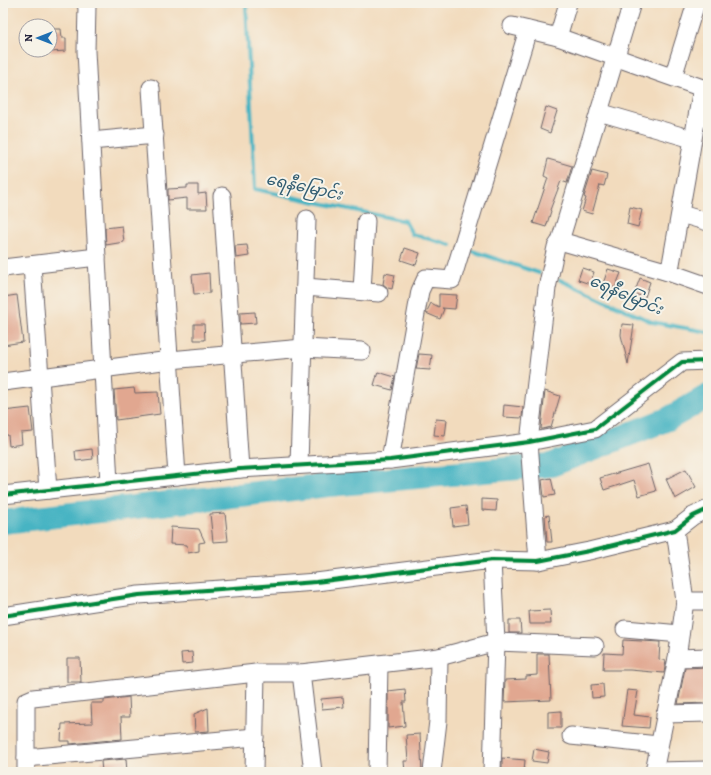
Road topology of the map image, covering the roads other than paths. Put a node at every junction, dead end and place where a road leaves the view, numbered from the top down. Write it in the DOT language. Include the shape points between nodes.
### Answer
graph roads {
  1 [pos="85,3"];
  2 [pos="568,3"];
  3 [pos="632,3"];
  4 [pos="696,3"];
  5 [pos="558,37"];
  6 [pos="616,56"];
  7 [pos="673,78"];
  8 [pos="152,88"];
  9 [pos="705,89"];
  10 [pos="599,112"];
  11 [pos="154,135"];
  12 [pos="692,140"];
  13 [pos="91,141"];
  14 [pos="222,196"];
  15 [pos="681,214"];
  16 [pos="307,219"];
  17 [pos="366,221"];
  18 [pos="708,222"];
  19 [pos="560,241"];
  20 [pos="97,257"];
  21 [pos="32,265"];
  22 [pos="3,268"];
  23 [pos="665,271"];
  24 [pos="708,286"];
  25 [pos="305,287"];
  26 [pos="362,292"];
  27 [pos="379,293"];
  28 [pos="303,348"];
  29 [pos="362,351"];
  30 [pos="232,354"];
  31 [pos="170,360"];
  32 [pos="708,361"];
  33 [pos="103,368"];
  34 [pos="40,377"];
  35 [pos="3,382"];
  36 [pos="529,442"];
  37 [pos="390,460"];
  38 [pos="299,464"];
  39 [pos="240,469"];
  40 [pos="178,476"];
  41 [pos="109,483"];
  42 [pos="48,490"];
  43 [pos="3,495"];
  44 [pos="708,509"];
  45 [pos="675,530"];
  46 [pos="492,560"];
  47 [pos="538,561"];
  48 [pos="685,601"];
  49 [pos="708,601"];
  50 [pos="3,616"];
  51 [pos="625,629"];
  52 [pos="680,634"];
  53 [pos="496,642"];
  54 [pos="595,646"];
  55 [pos="439,657"];
  56 [pos="708,657"];
  57 [pos="677,658"];
  58 [pos="379,664"];
  59 [pos="301,673"];
  60 [pos="256,674"];
  61 [pos="708,713"];
  62 [pos="665,714"];
  63 [pos="254,736"];
  64 [pos="571,736"];
  65 [pos="658,745"];
  66 [pos="26,765"];
  67 [pos="708,770"];
  68 [pos="654,771"];
  69 [pos="254,772"];
  70 [pos="313,772"];
  71 [pos="377,772"];
  72 [pos="432,772"];
  73 [pos="492,772"];
  1 -- 13 [label="street"];
  2 -- 5 [label="street"];
  3 -- 6 [label="street"];
  4 -- 7 [label="street"];
  5 -- 6 [label="street"];
  5 -- 37 [label="street" via="520,28 452,280 426,278 420,291"];
  6 -- 7 [label="street"];
  6 -- 10 [label="street"];
  7 -- 9 [label="street"];
  8 -- 11 [label="street"];
  9 -- 12 [label="street"];
  10 -- 12 [label="street"];
  10 -- 19 [label="street"];
  11 -- 13 [label="street"];
  11 -- 31 [label="street"];
  12 -- 15 [label="street"];
  13 -- 20 [label="street"];
  14 -- 30 [label="street"];
  15 -- 18 [label="street"];
  15 -- 23 [label="street" via="671,264"];
  16 -- 25 [label="street"];
  17 -- 26 [label="street"];
  19 -- 23 [label="street"];
  19 -- 36 [label="street" via="556,246 548,288"];
  20 -- 21 [label="street"];
  20 -- 33 [label="street"];
  21 -- 22 [label="street"];
  21 -- 34 [label="street"];
  23 -- 24 [label="street"];
  25 -- 26 [label="street"];
  25 -- 28 [label="street"];
  26 -- 27 [label="street"];
  28 -- 29 [label="street"];
  28 -- 30 [label="street"];
  28 -- 38 [label="street"];
  30 -- 31 [label="street"];
  30 -- 39 [label="street"];
  31 -- 33 [label="street"];
  31 -- 40 [label="street"];
  32 -- 36 [label="street" via="682,362 595,429"];
  33 -- 34 [label="street"];
  33 -- 41 [label="street"];
  34 -- 35 [label="street"];
  34 -- 42 [label="street"];
  36 -- 37 [label="street"];
  36 -- 47 [label="street"];
  37 -- 38 [label="street"];
  38 -- 39 [label="street"];
  39 -- 40 [label="street"];
  40 -- 41 [label="street"];
  41 -- 42 [label="street"];
  42 -- 43 [label="street"];
  44 -- 45 [label="street" via="693,516"];
  45 -- 47 [label="street"];
  45 -- 48 [label="street"];
  46 -- 47 [label="street"];
  46 -- 50 [label="street" via="316,582 139,595"];
  46 -- 53 [label="street"];
  48 -- 49 [label="street"];
  48 -- 52 [label="street"];
  51 -- 52 [label="street"];
  52 -- 57 [label="street"];
  53 -- 54 [label="street"];
  53 -- 55 [label="street"];
  53 -- 73 [label="street"];
  55 -- 58 [label="street"];
  55 -- 72 [label="street" via="438,721"];
  56 -- 57 [label="street"];
  57 -- 62 [label="street"];
  58 -- 59 [label="street"];
  58 -- 71 [label="street"];
  59 -- 60 [label="street"];
  59 -- 70 [label="street"];
  60 -- 63 [label="street"];
  60 -- 66 [label="street" via="33,698 26,701"];
  61 -- 62 [label="street"];
  62 -- 65 [label="street"];
  63 -- 66 [label="street"];
  63 -- 69 [label="street"];
  64 -- 65 [label="street"];
  65 -- 68 [label="street"];
  67 -- 68 [label="street"];
}
